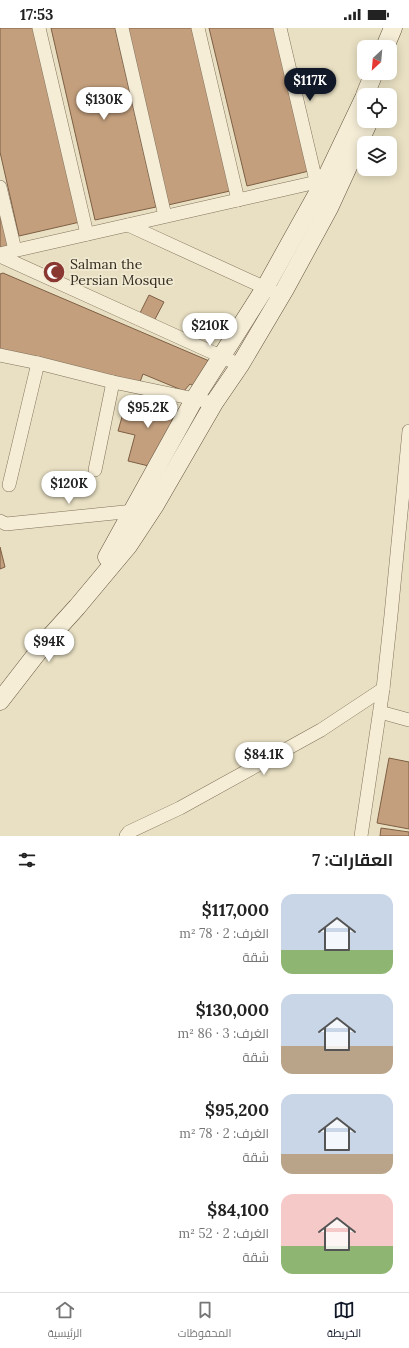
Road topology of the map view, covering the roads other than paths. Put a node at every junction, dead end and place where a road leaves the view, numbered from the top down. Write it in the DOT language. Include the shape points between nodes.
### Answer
graph roads {
  1 [pos="39,28"];
  2 [pos="122,28"];
  3 [pos="198,28"];
  4 [pos="280,28"];
  5 [pos="357,111"];
  6 [pos="366,128"];
  7 [pos="343,176"];
  8 [pos="320,181"];
  9 [pos="0,187"];
  10 [pos="238,200"];
  11 [pos="165,216"];
  12 [pos="128,225"];
  13 [pos="87,234"];
  14 [pos="15,250"];
  15 [pos="0,255"];
  16 [pos="273,292"];
  17 [pos="0,355"];
  18 [pos="221,356"];
  19 [pos="38,362"];
  20 [pos="240,365"];
  21 [pos="113,382"];
  22 [pos="195,398"];
  23 [pos="214,403"];
  24 [pos="409,431"];
  25 [pos="95,470"];
  26 [pos="8,485"];
  27 [pos="134,511"];
  28 [pos="0,521"];
  29 [pos="77,607"];
  30 [pos="383,689"];
  31 [pos="0,702"];
  32 [pos="380,712"];
  33 [pos="409,720"];
  34 [pos="126,836"];
  35 [pos="361,836"];
  1 -- 13 [label="street"];
  2 -- 11 [label="street"];
  3 -- 10 [label="street"];
  4 -- 8 [label="street"];
  5 -- 8 [label="main road"];
  6 -- 7 [label="main road"];
  7 -- 8 [label="street"];
  7 -- 16 [label="main road" via="329,208"];
  8 -- 10 [label="street"];
  8 -- 16 [label="main road"];
  9 -- 14 [label="street"];
  10 -- 11 [label="street"];
  11 -- 12 [label="street"];
  12 -- 13 [label="street"];
  12 -- 16 [label="street"];
  13 -- 14 [label="street"];
  14 -- 15 [label="street"];
  15 -- 18 [label="street"];
  16 -- 18 [label="main road"];
  16 -- 20 [label="main road"];
  17 -- 19 [label="street"];
  18 -- 20 [label="street"];
  18 -- 22 [label="main road"];
  19 -- 21 [label="street"];
  19 -- 26 [label="street"];
  20 -- 23 [label="main road"];
  21 -- 22 [label="street"];
  21 -- 25 [label="street"];
  22 -- 23 [label="street"];
  22 -- 27 [label="main road"];
  23 -- 29 [label="main road" via="155,505 128,546"];
  24 -- 30 [label="street"];
  27 -- 28 [label="street" via="6,524"];
  27 -- 29 [label="main road"];
  29 -- 31 [label="main road" via="48,639"];
  30 -- 32 [label="street"];
  30 -- 34 [label="street" via="321,730"];
  32 -- 33 [label="street"];
  32 -- 35 [label="street"];
}
